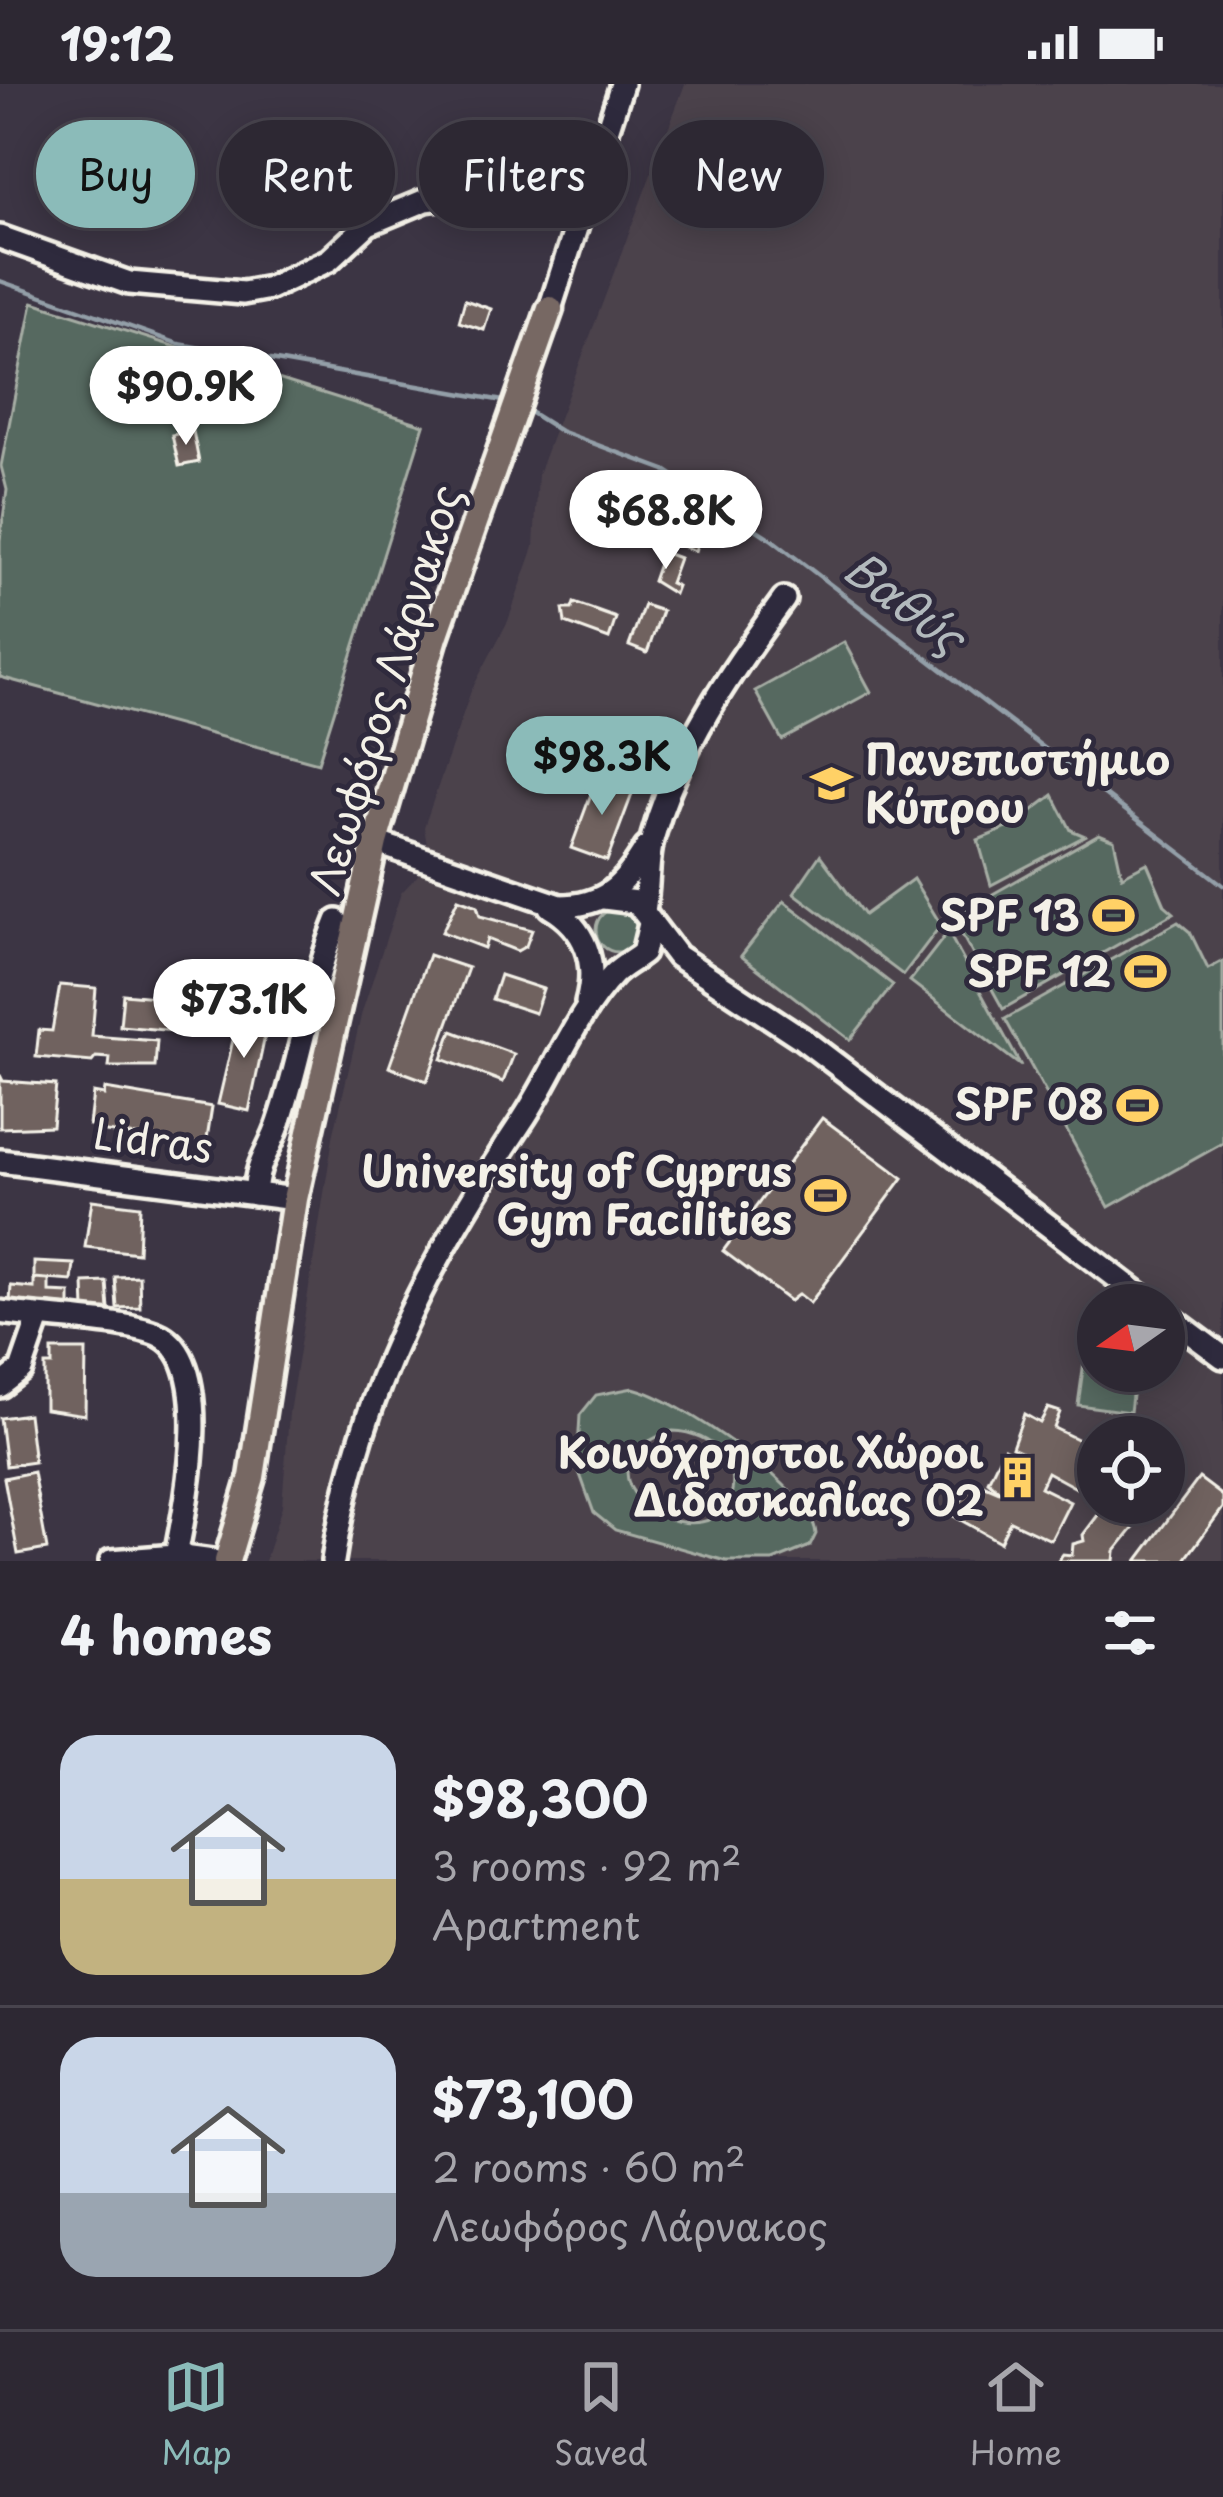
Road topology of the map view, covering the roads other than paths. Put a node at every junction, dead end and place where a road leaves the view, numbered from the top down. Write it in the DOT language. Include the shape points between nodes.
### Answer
graph roads {
  1 [pos="622,84"];
  2 [pos="610,120"];
  3 [pos="419,203"];
  4 [pos="574,228"];
  5 [pos="0,237"];
  6 [pos="550,309"];
  7 [pos="784,598"];
  8 [pos="655,831"];
  9 [pos="375,842"];
  10 [pos="534,899"];
  11 [pos="599,901"];
  12 [pos="647,917"];
  13 [pos="337,921"];
  14 [pos="585,946"];
  15 [pos="629,962"];
  16 [pos="704,973"];
  17 [pos="583,1015"];
  18 [pos="0,1161"];
  19 [pos="255,1194"];
  20 [pos="296,1199"];
  21 [pos="1125,1284"];
  22 [pos="0,1312"];
  23 [pos="39,1318"];
  24 [pos="1185,1329"];
  25 [pos="1223,1357"];
  26 [pos="0,1386"];
  27 [pos="175,1558"];
  28 [pos="111,1561"];
  29 [pos="213,1561"];
  30 [pos="227,1561"];
  31 [pos="333,1561"];
  1 -- 2 [label="street, Λεωφόρος Λάρνακος"];
  3 -- 5 [label="street" via="368,224 329,260 243,293 129,283"];
  4 -- 6 [label="street, Λεωφόρος Λάρνακος"];
  6 -- 9 [label="main road, Λεωφόρος Λάρνακος" via="435,637"];
  7 -- 8 [label="street" via="717,695"];
  8 -- 11 [label="street" via="625,881"];
  8 -- 12 [label="street"];
  9 -- 10 [label="street"];
  9 -- 20 [label="main road, Λεωφόρος Λάρνακος"];
  10 -- 11 [label="street" via="560,906"];
  10 -- 14 [label="street" via="566,916"];
  11 -- 12 [label="street" via="626,897"];
  11 -- 14 [label="street" via="583,920"];
  12 -- 15 [label="street" via="648,944"];
  12 -- 16 [label="street" via="677,956"];
  13 -- 19 [label="street" via="314,977 279,1125 257,1165"];
  14 -- 15 [label="street" via="603,964"];
  14 -- 17 [label="street" via="593,982"];
  15 -- 16 [label="street" via="670,960"];
  15 -- 17 [label="street"];
  16 -- 21 [label="street" via="800,1036"];
  17 -- 31 [label="street" via="411,1304 352,1464"];
  18 -- 19 [label="street, Lidras"];
  19 -- 20 [label="street, Lidras"];
  20 -- 30 [label="main road, Λεωφόρος Λάρνακος" via="252,1477"];
  22 -- 23 [label="street"];
  23 -- 26 [label="street" via="22,1370"];
  23 -- 27 [label="street" via="158,1335 186,1359 194,1401"];
  24 -- 25 [label="street"];
  27 -- 28 [label="street"];
  27 -- 29 [label="street"];
}
